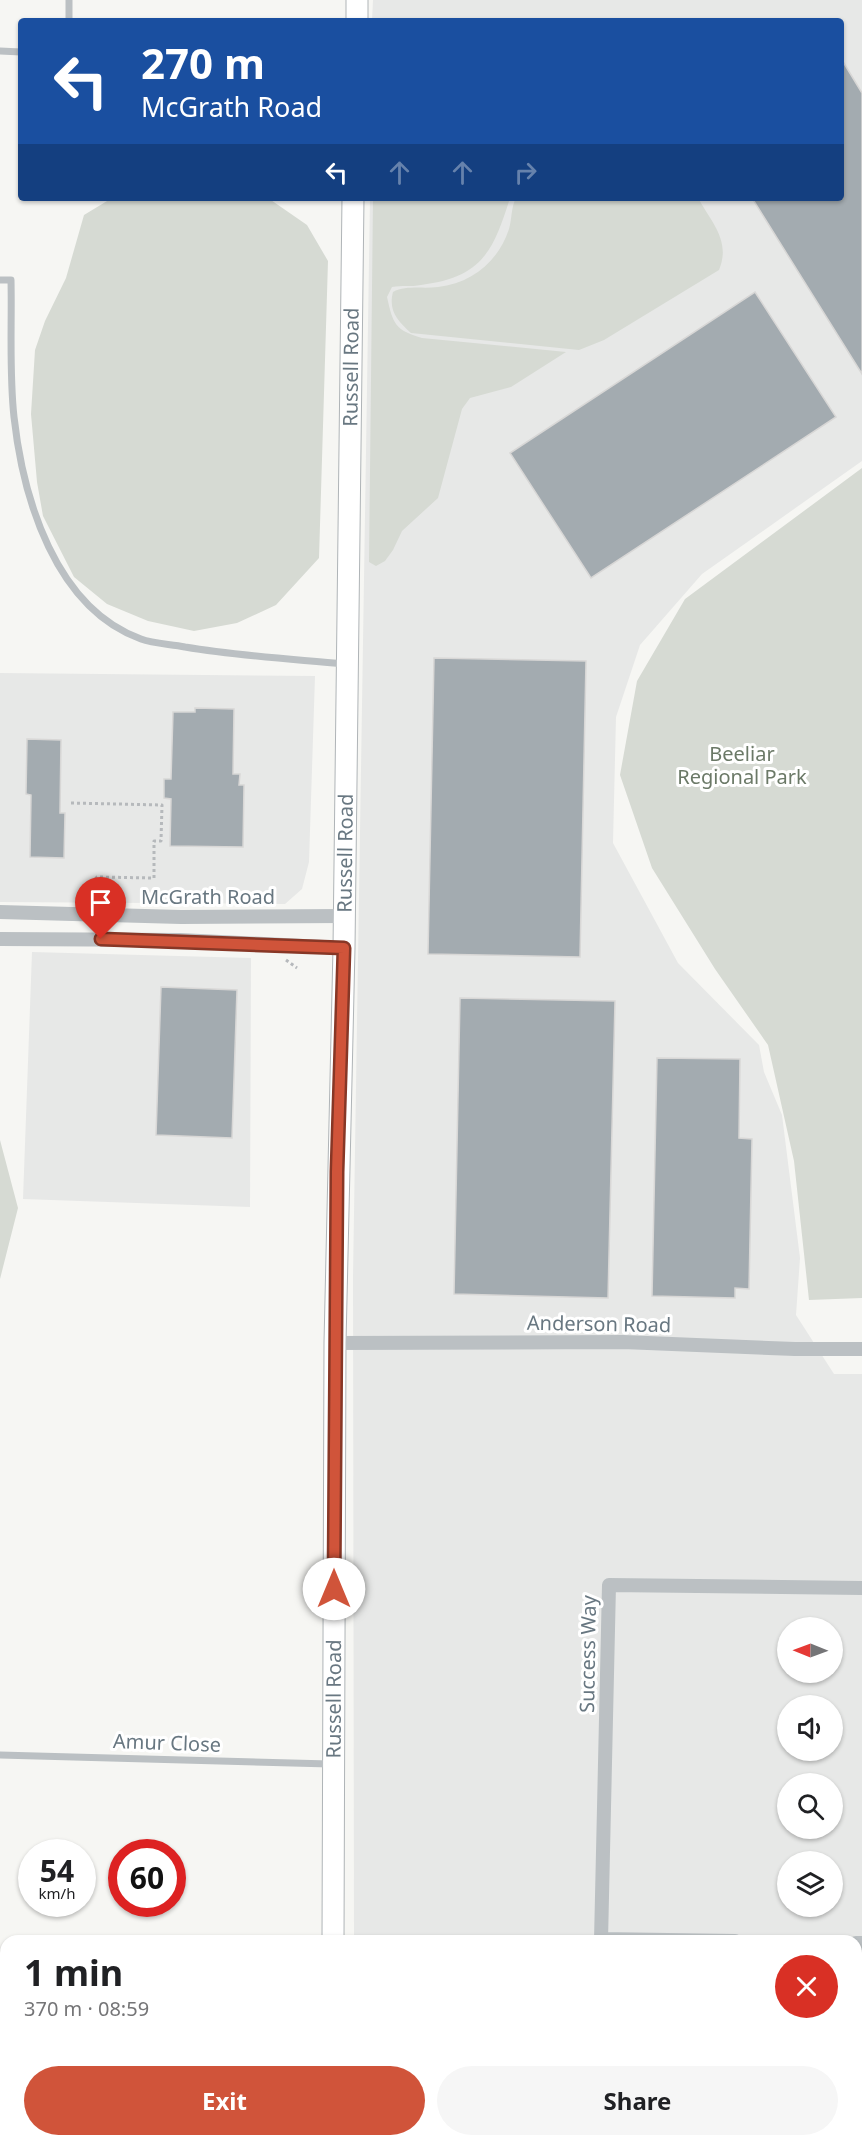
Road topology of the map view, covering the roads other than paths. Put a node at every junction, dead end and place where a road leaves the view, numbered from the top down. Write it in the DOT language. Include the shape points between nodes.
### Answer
graph roads {
  1 [pos="69,0"];
  2 [pos="357,0"];
  3 [pos="69,18"];
  4 [pos="357,18"];
  5 [pos="0,51"];
  6 [pos="18,52"];
  7 [pos="353,201"];
  8 [pos="0,280"];
  9 [pos="346,665"];
  10 [pos="0,912"];
  11 [pos="344,916"];
  12 [pos="0,939"];
  13 [pos="344,948"];
  14 [pos="335,1343"];
  15 [pos="862,1349"];
  16 [pos="862,1588"];
  17 [pos="0,1755"];
  18 [pos="332,1764"];
  19 [pos="333,1935"];
  20 [pos="601,1935"];
  1 -- 3 [label="lane"];
  2 -- 4 [label="main road"];
  5 -- 6 [label="lane"];
  7 -- 9 [label="main road, Russell Road"];
  8 -- 9 [label="lane" via="10,280 14,416 22,467 35,511 63,575 110,624 142,639 221,653"];
  9 -- 11 [label="main road, Russell Road"];
  10 -- 11 [label="street, McGrath Road"];
  11 -- 13 [label="main road, Russell Road"];
  12 -- 13 [label="street" via="180,940"];
  13 -- 14 [label="main road, Russell Road"];
  14 -- 15 [label="street, Anderson Road" via="623,1342"];
  14 -- 18 [label="main road, Russell Road"];
  16 -- 20 [label="street, Success Way" via="609,1585"];
  17 -- 18 [label="lane, Amur Close"];
  18 -- 19 [label="main road, Russell Road"];
}
